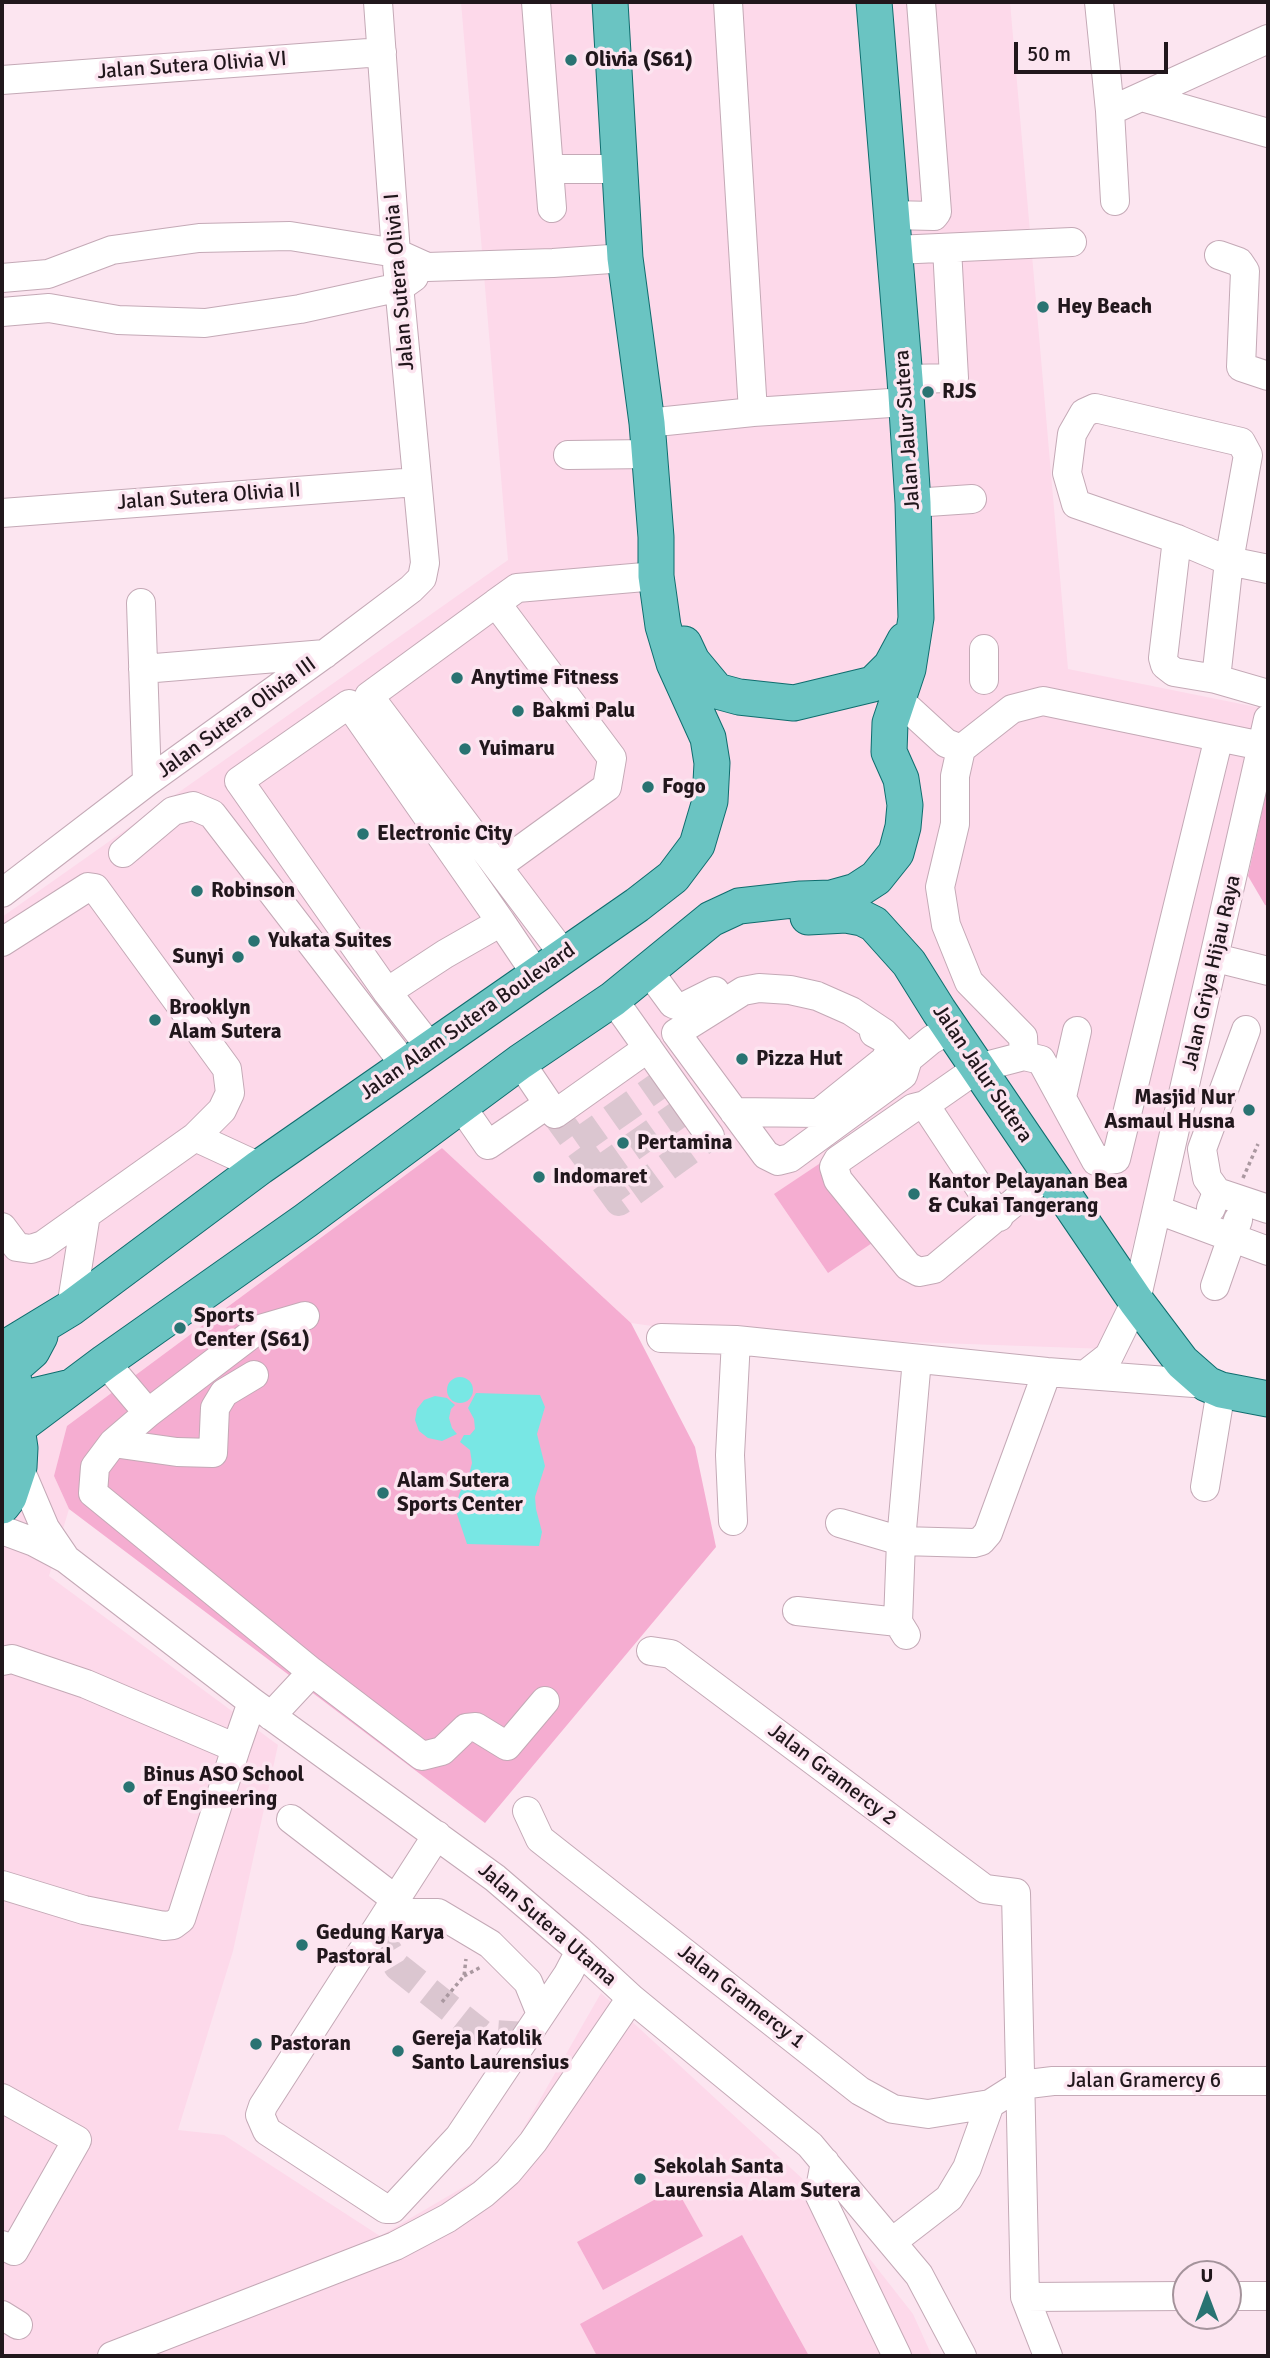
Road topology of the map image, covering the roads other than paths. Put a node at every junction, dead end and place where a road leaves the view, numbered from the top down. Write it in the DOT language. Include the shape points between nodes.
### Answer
graph roads {
  1 [pos="378,2"];
  2 [pos="536,2"];
  3 [pos="610,2"];
  4 [pos="728,2"];
  5 [pos="874,2"];
  6 [pos="921,2"];
  7 [pos="1099,2"];
  8 [pos="1268,40"];
  9 [pos="382,52"];
  10 [pos="2,80"];
  11 [pos="1142,97"];
  12 [pos="1110,111"];
  13 [pos="1268,133"];
  14 [pos="550,169"];
  15 [pos="620,169"];
  16 [pos="1115,201"];
  17 [pos="552,208"];
  18 [pos="891,215"];
  19 [pos="1072,242"];
  20 [pos="947,248"];
  21 [pos="895,250"];
  22 [pos="396,253"];
  23 [pos="1219,255"];
  24 [pos="625,258"];
  25 [pos="427,267"];
  26 [pos="48,274"];
  27 [pos="2,278"];
  28 [pos="400,287"];
  29 [pos="49,308"];
  30 [pos="2,312"];
  31 [pos="1268,376"];
  32 [pos="905,391"];
  33 [pos="753,412"];
  34 [pos="648,446"];
  35 [pos="568,459"];
  36 [pos="417,482"];
  37 [pos="972,499"];
  38 [pos="913,503"];
  39 [pos="2,513"];
  40 [pos="656,537"];
  41 [pos="1177,539"];
  42 [pos="1229,561"];
  43 [pos="425,563"];
  44 [pos="1268,569"];
  45 [pos="656,576"];
  46 [pos="141,603"];
  47 [pos="496,603"];
  48 [pos="916,618"];
  49 [pos="984,649"];
  50 [pos="327,653"];
  51 [pos="143,669"];
  52 [pos="1216,679"];
  53 [pos="984,680"];
  54 [pos="1268,694"];
  55 [pos="898,699"];
  56 [pos="1265,733"];
  57 [pos="1219,737"];
  58 [pos="961,749"];
  59 [pos="147,782"];
  60 [pos="123,853"];
  61 [pos="896,853"];
  62 [pos="498,866"];
  63 [pos="2,893"];
  64 [pos="739,906"];
  65 [pos="501,922"];
  66 [pos="2,942"];
  67 [pos="1216,958"];
  68 [pos="909,963"];
  69 [pos="550,965"];
  70 [pos="1268,971"];
  71 [pos="632,983"];
  72 [pos="743,991"];
  73 [pos="387,992"];
  74 [pos="851,1011"];
  75 [pos="946,1020"];
  76 [pos="1246,1030"];
  77 [pos="1077,1031"];
  78 [pos="676,1033"];
  79 [pos="648,1048"];
  80 [pos="902,1053"];
  81 [pos="418,1056"];
  82 [pos="1024,1056"];
  83 [pos="520,1062"];
  84 [pos="978,1068"];
  85 [pos="1062,1097"];
  86 [pos="548,1104"];
  87 [pos="925,1105"];
  88 [pos="461,1106"];
  89 [pos="734,1112"];
  90 [pos="710,1136"];
  91 [pos="195,1137"];
  92 [pos="260,1167"];
  93 [pos="1049,1173"];
  94 [pos="1241,1200"];
  95 [pos="1158,1210"];
  96 [pos="86,1214"];
  97 [pos="999,1217"];
  98 [pos="2,1227"];
  99 [pos="1203,1227"];
  100 [pos="1232,1238"];
  101 [pos="1268,1251"];
  102 [pos="1215,1286"];
  103 [pos="1145,1312"];
  104 [pos="305,1316"];
  105 [pos="57,1317"];
  106 [pos="661,1338"];
  107 [pos="736,1340"];
  108 [pos="2,1350"];
  109 [pos="917,1359"];
  110 [pos="105,1362"];
  111 [pos="1047,1372"];
  112 [pos="1086,1374"];
  113 [pos="254,1375"];
  114 [pos="1268,1377"];
  115 [pos="1214,1387"];
  116 [pos="70,1388"];
  117 [pos="1268,1399"];
  118 [pos="148,1413"];
  119 [pos="9,1414"];
  120 [pos="113,1443"];
  121 [pos="19,1467"];
  122 [pos="1205,1487"];
  123 [pos="2,1506"];
  124 [pos="733,1521"];
  125 [pos="840,1522"];
  126 [pos="2,1530"];
  127 [pos="901,1541"];
  128 [pos="66,1559"];
  129 [pos="797,1611"];
  130 [pos="651,1651"];
  131 [pos="2,1661"];
  132 [pos="312,1672"];
  133 [pos="545,1701"];
  134 [pos="262,1709"];
  135 [pos="236,1748"];
  136 [pos="527,1811"];
  137 [pos="291,1819"];
  138 [pos="437,1835"];
  139 [pos="2,1885"];
  140 [pos="390,1907"];
  141 [pos="580,1951"];
  142 [pos="631,1998"];
  143 [pos="541,2014"];
  144 [pos="1268,2081"];
  145 [pos="1020,2085"];
  146 [pos="2,2098"];
  147 [pos="990,2104"];
  148 [pos="825,2162"];
  149 [pos="892,2242"];
  150 [pos="2,2245"];
  151 [pos="1172,2296"];
  152 [pos="1242,2296"];
  153 [pos="1268,2296"];
  154 [pos="1025,2297"];
  155 [pos="112,2356"];
  156 [pos="897,2356"];
  157 [pos="962,2356"];
  158 [pos="1048,2356"];
  1 -- 9 [label="street, Jalan Sutera Olivia I"];
  2 -- 14 [label="street"];
  3 -- 15 [label="main road"];
  4 -- 33 [label="street"];
  5 -- 18 [label="main road, Jalan Jalur Sutera"];
  6 -- 18 [label="street" via="937,212 934,216"];
  7 -- 12 [label="street"];
  8 -- 11 [label="street"];
  9 -- 10 [label="street, Jalan Sutera Olivia VI"];
  9 -- 22 [label="street, Jalan Sutera Olivia I"];
  11 -- 12 [label="street"];
  11 -- 13 [label="street"];
  12 -- 16 [label="street"];
  14 -- 15 [label="street"];
  14 -- 17 [label="street"];
  15 -- 24 [label="main road"];
  18 -- 21 [label="main road, Jalan Jalur Sutera"];
  19 -- 20 [label="street"];
  20 -- 21 [label="street"];
  20 -- 32 [label="street" via="954,378"];
  21 -- 32 [label="main road, Jalan Jalur Sutera"];
  22 -- 25 [label="street"];
  22 -- 26 [label="street" via="290,236 199,238 111,250"];
  22 -- 28 [label="street, Jalan Sutera Olivia I"];
  23 -- 31 [label="street" via="1240,262 1245,271 1241,367"];
  24 -- 25 [label="street"];
  24 -- 34 [label="main road"];
  25 -- 28 [label="street"];
  26 -- 27 [label="street"];
  26 -- 29 [label="street"];
  28 -- 29 [label="street" via="205,323 118,320"];
  28 -- 36 [label="street, Jalan Sutera Olivia I"];
  29 -- 30 [label="street"];
  32 -- 33 [label="street"];
  32 -- 38 [label="main road, Jalan Jalur Sutera"];
  33 -- 34 [label="street"];
  34 -- 35 [label="street"];
  34 -- 40 [label="main road"];
  36 -- 39 [label="street, Jalan Sutera Olivia II"];
  36 -- 43 [label="street, Jalan Sutera Olivia I"];
  37 -- 38 [label="street"];
  38 -- 48 [label="main road, Jalan Jalur Sutera"];
  40 -- 45 [label="main road"];
  40 -- 48 [label="main road" via="672,571 677,630 692,661 717,691 794,703 873,684 891,666"];
  41 -- 42 [label="street"];
  41 -- 42 [label="street" via="1076,504 1066,473 1072,434 1084,413 1095,408 1241,442 1248,455"];
  41 -- 52 [label="street" via="1163,658 1174,672"];
  42 -- 44 [label="street"];
  42 -- 52 [label="street"];
  43 -- 50 [label="street, Jalan Sutera Olivia III" via="422,578 411,589"];
  45 -- 47 [label="street" via="517,588"];
  45 -- 69 [label="main road, Jalan Alam Sutera Boulevard" via="670,651 708,738 710,802 697,845 673,877"];
  46 -- 51 [label="street, Jalan Sutera Olivia III"];
  47 -- 62 [label="street" via="612,758 607,787"];
  47 -- 62 [label="street" via="369,696"];
  48 -- 55 [label="main road, Jalan Jalur Sutera"];
  49 -- 53 [label="street"];
  50 -- 51 [label="street, Jalan Sutera Olivia III"];
  50 -- 59 [label="street, Jalan Sutera Olivia III"];
  51 -- 59 [label="street, Jalan Sutera Olivia III"];
  52 -- 54 [label="street"];
  55 -- 58 [label="street" via="946,743"];
  55 -- 61 [label="main road, Jalan Jalur Sutera" via="890,723 889,752 901,779 905,805"];
  56 -- 57 [label="street"];
  56 -- 67 [label="street, Jalan Griya Hijau Raya"];
  57 -- 58 [label="street" via="1043,701 1012,709"];
  57 -- 85 [label="street" via="1116,1159 1096,1161"];
  58 -- 82 [label="street" via="955,776 955,824 940,887 946,925 969,982 1023,1037"];
  59 -- 63 [label="street, Jalan Sutera Olivia III"];
  60 -- 81 [label="street" via="173,811 193,806 212,814"];
  61 -- 64 [label="main road, Jalan Jalur Sutera" via="876,878 856,891 831,898"];
  61 -- 68 [label="main road, Jalan Jalur Sutera" via="887,892"];
  62 -- 69 [label="street"];
  64 -- 68 [label="main road, Jalan Jalur Sutera" via="784,915 862,918 874,924"];
  64 -- 71 [label="main road" via="711,919"];
  65 -- 69 [label="street"];
  65 -- 73 [label="street"];
  65 -- 73 [label="street" via="349,704 239,781"];
  66 -- 91 [label="street" via="88,887 95,888 227,1069 230,1093 222,1110"];
  67 -- 70 [label="street"];
  67 -- 95 [label="street, Jalan Griya Hijau Raya"];
  68 -- 75 [label="main road, Jalan Jalur Sutera"];
  69 -- 81 [label="main road, Jalan Alam Sutera Boulevard"];
  71 -- 72 [label="street" via="683,1007 712,991"];
  71 -- 78 [label="street"];
  71 -- 79 [label="street"];
  71 -- 83 [label="main road"];
  72 -- 74 [label="street" via="790,990"];
  72 -- 78 [label="street"];
  73 -- 81 [label="street"];
  74 -- 80 [label="street" via="884,1033"];
  74 -- 89 [label="street" via="852,1019 885,1040 890,1049 885,1060 820,1113"];
  75 -- 80 [label="street" via="931,1040"];
  75 -- 84 [label="main road, Jalan Jalur Sutera"];
  76 -- 94 [label="street" via="1202,1149 1207,1178"];
  77 -- 85 [label="street"];
  78 -- 89 [label="street"];
  79 -- 86 [label="street" via="555,1114"];
  79 -- 90 [label="street" via="665,1081"];
  80 -- 89 [label="street" via="903,1075 790,1158 778,1161 766,1155"];
  81 -- 92 [label="main road, Jalan Alam Sutera Boulevard"];
  82 -- 84 [label="street"];
  82 -- 85 [label="street" via="1041,1060"];
  83 -- 86 [label="street"];
  83 -- 88 [label="main road"];
  84 -- 87 [label="street"];
  84 -- 93 [label="main road, Jalan Jalur Sutera"];
  86 -- 88 [label="street" via="488,1145"];
  87 -- 97 [label="street"];
  87 -- 97 [label="street" via="913,1108 838,1160 834,1171 838,1180 908,1266 919,1272 934,1269"];
  88 -- 110 [label="main road"];
  91 -- 92 [label="street"];
  91 -- 96 [label="street"];
  92 -- 105 [label="main road, Jalan Alam Sutera Boulevard"];
  93 -- 97 [label="street"];
  93 -- 103 [label="main road, Jalan Jalur Sutera"];
  94 -- 99 [label="street"];
  94 -- 100 [label="street"];
  95 -- 99 [label="street"];
  95 -- 103 [label="street, Jalan Griya Hijau Raya"];
  96 -- 98 [label="street" via="31,1249 17,1247"];
  96 -- 105 [label="street"];
  99 -- 100 [label="street"];
  100 -- 101 [label="street"];
  100 -- 102 [label="street"];
  103 -- 112 [label="street, Jalan Griya Hijau Raya" via="1110,1356"];
  103 -- 114 [label="main road" via="1199,1360 1230,1372"];
  103 -- 115 [label="main road, Jalan Jalur Sutera" via="1182,1362"];
  104 -- 118 [label="street" via="257,1330"];
  105 -- 108 [label="main road, Jalan Alam Sutera Boulevard"];
  105 -- 116 [label="main road" via="12,1373 16,1390 29,1397"];
  106 -- 107 [label="street"];
  107 -- 109 [label="street"];
  107 -- 124 [label="street" via="730,1455"];
  109 -- 111 [label="street"];
  109 -- 127 [label="street"];
  110 -- 116 [label="main road"];
  110 -- 118 [label="street"];
  111 -- 112 [label="street"];
  111 -- 127 [label="street" via="985,1538 974,1543"];
  112 -- 115 [label="street"];
  113 -- 120 [label="street" via="224,1393 215,1408 212,1453"];
  115 -- 117 [label="main road"];
  115 -- 122 [label="street"];
  116 -- 119 [label="main road"];
  118 -- 120 [label="street"];
  119 -- 121 [label="main road" via="20,1448"];
  120 -- 132 [label="street" via="95,1467 93,1493"];
  121 -- 123 [label="main road"];
  121 -- 128 [label="street, Jalan Sutera Utama" via="45,1528"];
  125 -- 127 [label="street"];
  126 -- 128 [label="street, Jalan Sutera Utama"];
  127 -- 129 [label="street" via="902,1629"];
  128 -- 134 [label="street, Jalan Sutera Utama"];
  130 -- 145 [label="street, Jalan Gramercy 2" via="671,1654 985,1889 1016,1893"];
  131 -- 135 [label="street" via="12,1659 86,1684"];
  132 -- 133 [label="street" via="422,1756 442,1751 466,1728 476,1727 507,1745"];
  132 -- 134 [label="street"];
  134 -- 135 [label="street"];
  134 -- 138 [label="street, Jalan Sutera Utama"];
  135 -- 139 [label="street" via="181,1919 173,1925 84,1910"];
  136 -- 147 [label="street, Jalan Gramercy 1" via="540,1839 860,2091 893,2109 928,2114"];
  137 -- 140 [label="street"];
  138 -- 140 [label="street"];
  138 -- 141 [label="street, Jalan Sutera Utama"];
  140 -- 143 [label="street" via="402,1913 438,1913 490,1944 528,1983"];
  140 -- 143 [label="street" via="263,2106 260,2115 267,2132 386,2209 392,2208 459,2137"];
  141 -- 142 [label="street, Jalan Sutera Utama"];
  141 -- 143 [label="street"];
  142 -- 148 [label="street, Jalan Sutera Utama"];
  142 -- 155 [label="street" via="547,2122 508,2172 483,2194 395,2246"];
  144 -- 145 [label="street, Jalan Gramercy 6"];
  145 -- 147 [label="street"];
  145 -- 154 [label="street"];
  146 -- 150 [label="street" via="77,2140 14,2251"];
  147 -- 149 [label="street" via="967,2168 949,2198"];
  148 -- 149 [label="street, Jalan Sutera Utama"];
  148 -- 156 [label="street" via="819,2193"];
  149 -- 157 [label="street, Jalan Sutera Utama" via="919,2275"];
  151 -- 154 [label="street"];
  152 -- 153 [label="street"];
  154 -- 158 [label="street"];
}
